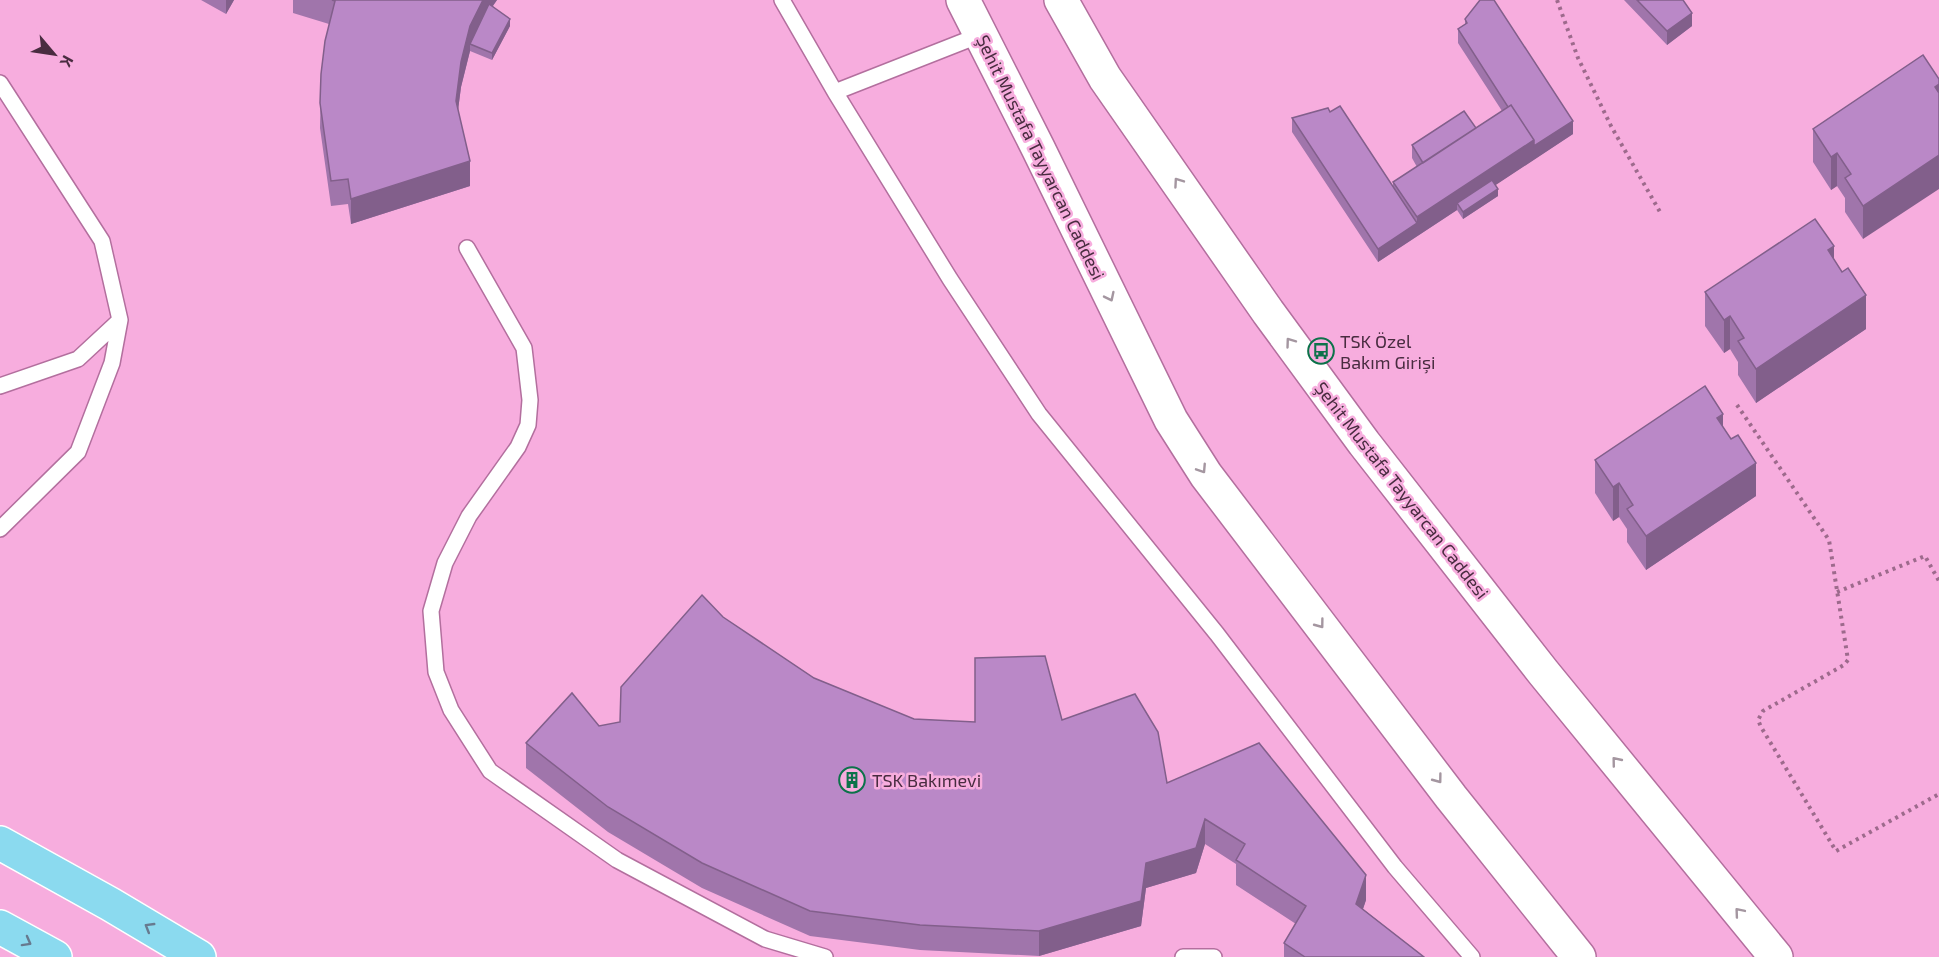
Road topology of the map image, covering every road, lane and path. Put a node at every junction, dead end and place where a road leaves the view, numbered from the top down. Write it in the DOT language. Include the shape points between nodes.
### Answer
graph roads {
  1 [pos="782,0"];
  2 [pos="963,0"];
  3 [pos="1061,0"];
  4 [pos="1557,0"];
  5 [pos="980,35"];
  6 [pos="0,82"];
  7 [pos="835,92"];
  8 [pos="1660,212"];
  9 [pos="467,248"];
  10 [pos="120,320"];
  11 [pos="0,386"];
  12 [pos="1737,405"];
  13 [pos="0,530"];
  14 [pos="1939,581"];
  15 [pos="1837,592"];
  16 [pos="1939,794"];
  17 [pos="0,843"];
  18 [pos="0,927"];
  19 [pos="55,957"];
  20 [pos="199,957"];
  21 [pos="825,957"];
  22 [pos="1183,957"];
  23 [pos="1214,957"];
  24 [pos="1472,957"];
  25 [pos="1579,957"];
  26 [pos="1776,957"];
  1 -- 7 [label="lane"];
  2 -- 5 [label="main road, Şehit Mustafa Tayyarcan Caddesi"];
  26 -- 3 [label="main road, Şehit Mustafa Tayyarcan Caddesi, one-way" via="1543,672 1364,443 1105,78"];
  4 -- 8 [label="path" via="1592,87"];
  5 -- 7 [label="lane"];
  5 -- 25 [label="main road, Şehit Mustafa Tayyarcan Caddesi, one-way" via="1171,420 1200,466 1451,797"];
  6 -- 10 [label="lane" via="102,241"];
  7 -- 24 [label="lane" via="1039,414 1217,634 1395,867"];
  9 -- 21 [label="lane" via="524,348 530,400 528,425 518,447 469,516 445,563 431,611 436,672 451,710 490,771 617,861 765,939"];
  10 -- 11 [label="lane" via="78,359"];
  10 -- 13 [label="lane" via="111,363 78,452"];
  12 -- 15 [label="path" via="1829,540"];
  14 -- 15 [label="path" via="1925,556"];
  15 -- 16 [label="path" via="1847,663 1762,711 1758,720 1761,727 1836,851"];
  20 -- 17 [label="main road, one-way"];
  18 -- 19 [label="main road, one-way"];
  22 -- 23 [label="lane"];
}
